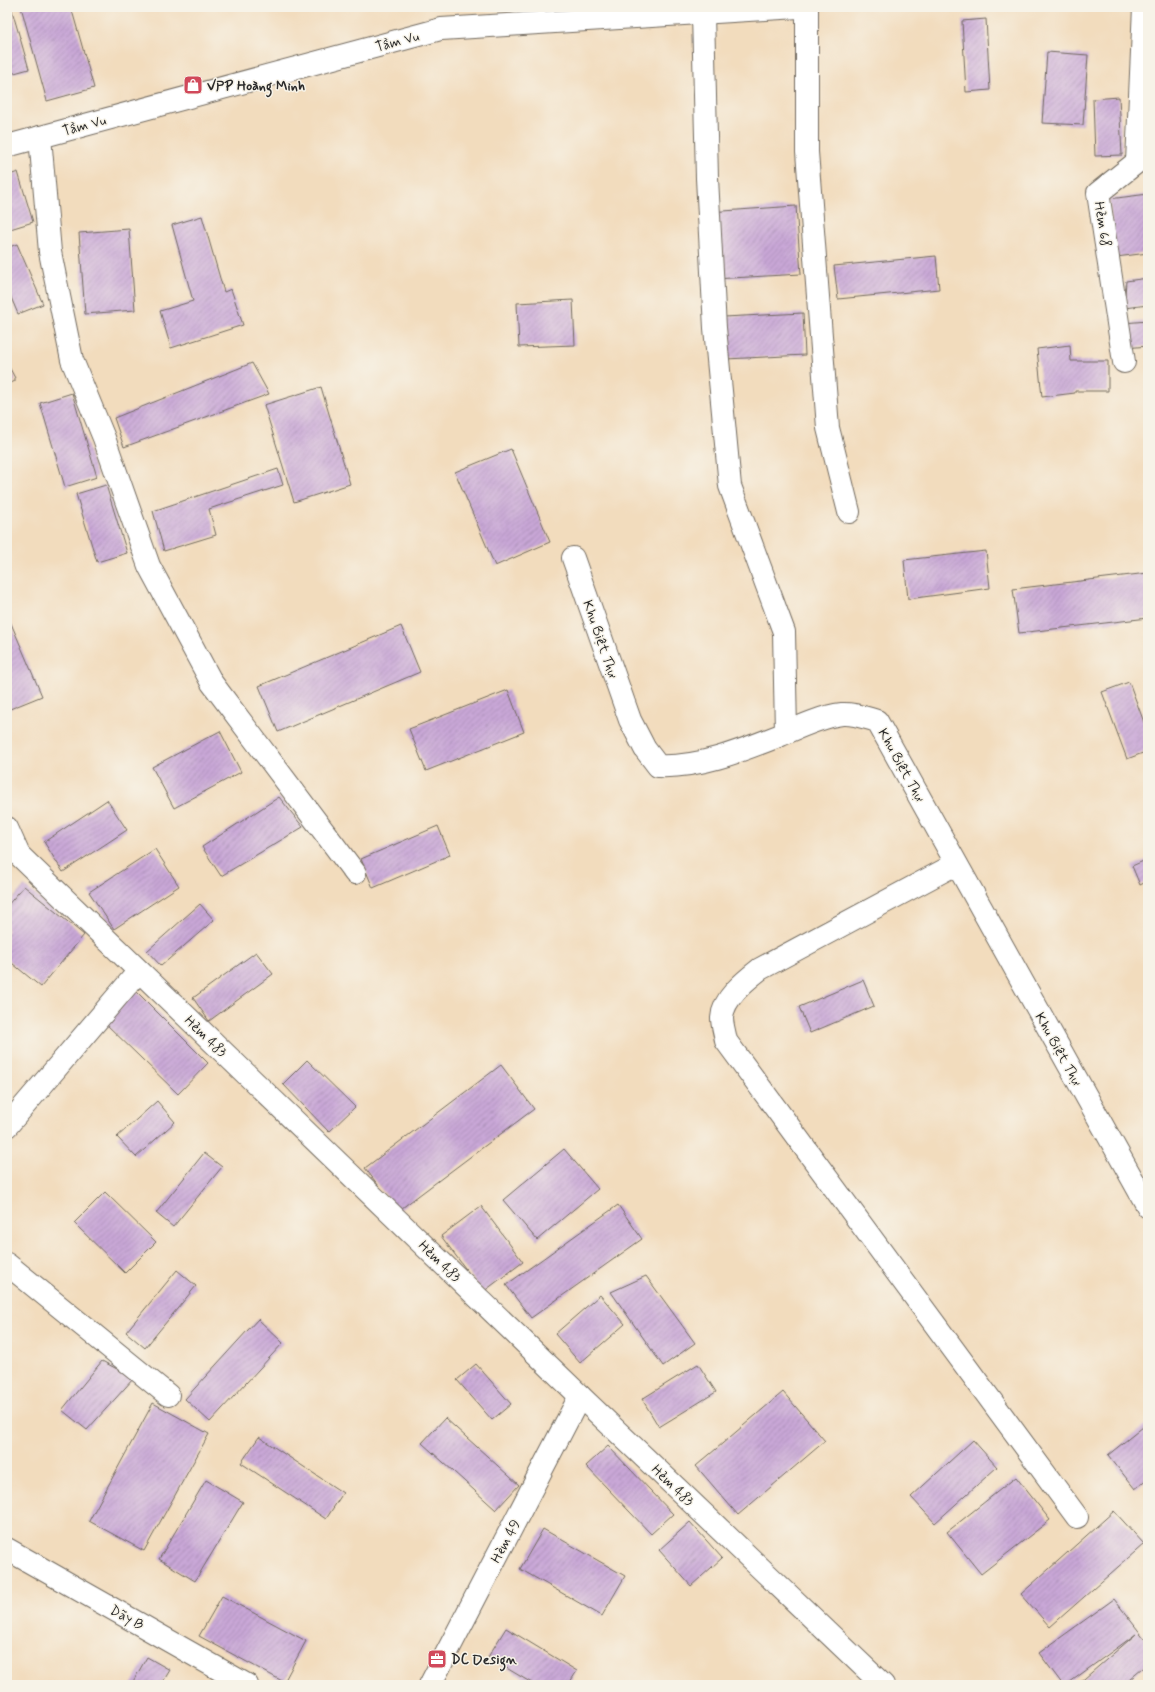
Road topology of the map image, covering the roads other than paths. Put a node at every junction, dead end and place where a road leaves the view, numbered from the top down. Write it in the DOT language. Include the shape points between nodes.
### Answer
graph roads {
  1 [pos="799,7"];
  2 [pos="807,7"];
  3 [pos="1144,7"];
  4 [pos="703,13"];
  5 [pos="40,137"];
  6 [pos="7,146"];
  7 [pos="1124,362"];
  8 [pos="848,512"];
  9 [pos="573,558"];
  10 [pos="786,732"];
  11 [pos="7,828"];
  12 [pos="956,864"];
  13 [pos="355,873"];
  14 [pos="139,971"];
  15 [pos="7,1126"];
  16 [pos="1148,1207"];
  17 [pos="7,1264"];
  18 [pos="168,1395"];
  19 [pos="580,1396"];
  20 [pos="1077,1518"];
  21 [pos="7,1549"];
  22 [pos="247,1685"];
  23 [pos="430,1685"];
  24 [pos="883,1685"];
  1 -- 4 [label="street, Tầm Vu"];
  2 -- 8 [label="street" via="807,152 828,428"];
  3 -- 7 [label="street, Hẻm 68" via="1137,162 1098,193"];
  4 -- 5 [label="street, Tầm Vu" via="441,29"];
  4 -- 10 [label="street" via="707,178 715,320 730,486 784,632"];
  5 -- 6 [label="street, Tầm Vu"];
  5 -- 13 [label="street" via="50,252 72,360 104,438 149,566 212,683"];
  9 -- 10 [label="street, Khu Biệt Thự" via="630,720 658,766 678,767 703,761 750,747"];
  10 -- 12 [label="street, Khu Biệt Thự" via="841,714 877,721"];
  11 -- 14 [label="street, Hẻm 483" via="19,854"];
  12 -- 16 [label="street, Khu Biệt Thự"];
  12 -- 20 [label="street" via="760,969 738,987 728,1001 722,1018 724,1033 726,1041"];
  14 -- 15 [label="street"];
  14 -- 19 [label="street, Hẻm 483"];
  17 -- 18 [label="street"];
  19 -- 23 [label="street, Hèm 49"];
  19 -- 24 [label="street, Hẻm 483"];
  21 -- 22 [label="street, Dãy B"];
}
